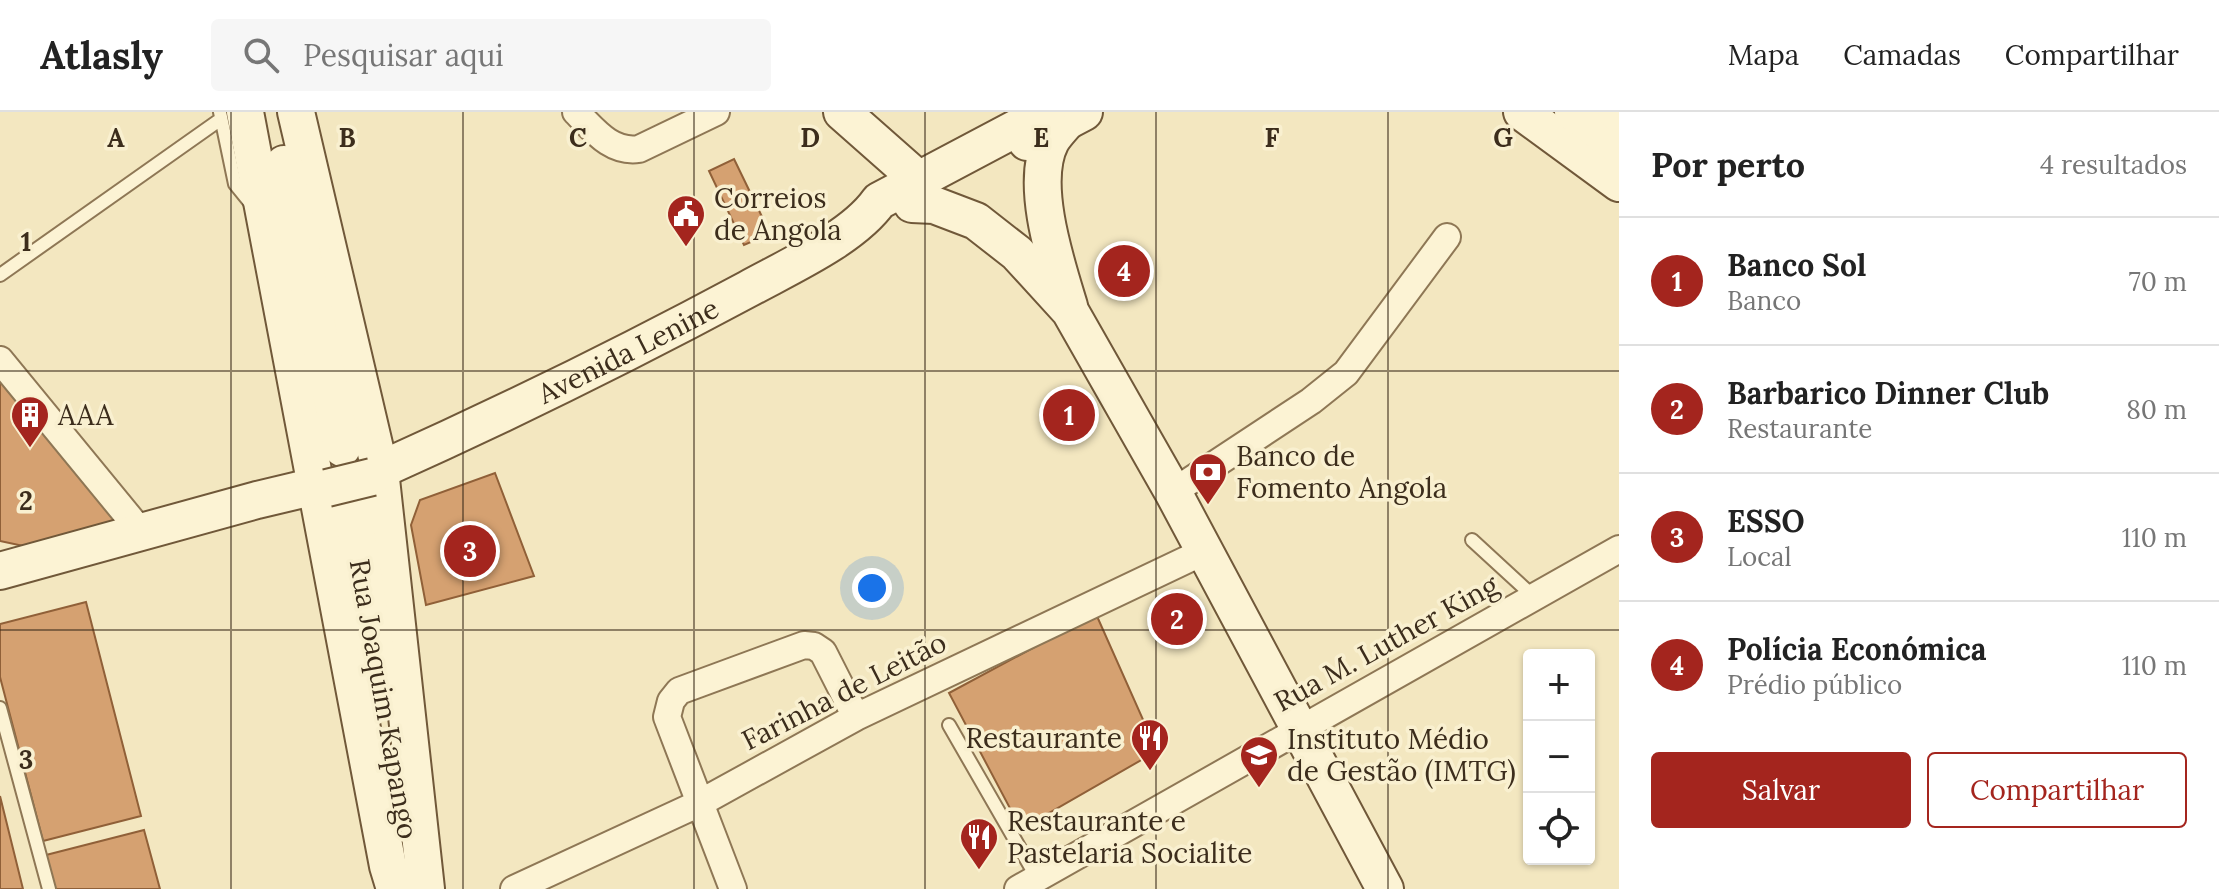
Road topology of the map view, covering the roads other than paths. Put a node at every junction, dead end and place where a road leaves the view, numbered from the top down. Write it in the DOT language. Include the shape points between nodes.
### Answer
graph roads {
  1 [pos="273,112"];
  2 [pos="296,112"];
  3 [pos="576,112"];
  4 [pos="716,112"];
  5 [pos="842,112"];
  6 [pos="1522,112"];
  7 [pos="1573,112"];
  8 [pos="229,114"];
  9 [pos="1066,115"];
  10 [pos="1618,120"];
  11 [pos="1619,183"];
  12 [pos="915,192"];
  13 [pos="1447,237"];
  14 [pos="0,275"];
  15 [pos="1070,311"];
  16 [pos="0,360"];
  17 [pos="348,478"];
  18 [pos="1173,492"];
  19 [pos="142,533"];
  20 [pos="1472,540"];
  21 [pos="1618,550"];
  22 [pos="1205,551"];
  23 [pos="0,571"];
  24 [pos="1534,597"];
  25 [pos="0,708"];
  26 [pos="856,717"];
  27 [pos="949,725"];
  28 [pos="1299,728"];
  29 [pos="700,803"];
  30 [pos="1027,884"];
  31 [pos="49,889"];
  32 [pos="395,889"];
  33 [pos="417,889"];
  34 [pos="426,889"];
  35 [pos="514,889"];
  36 [pos="733,889"];
  37 [pos="1385,889"];
  1 -- 17 [label="street, Rua Joaquim Kapango"];
  2 -- 17 [label="street"];
  3 -- 4 [label="street" via="601,137 627,151"];
  5 -- 12 [label="street"];
  6 -- 11 [label="street"];
  7 -- 10 [label="street"];
  8 -- 14 [label="lane"];
  8 -- 17 [label="street"];
  9 -- 12 [label="street, Avenida Lenine"];
  9 -- 15 [label="street" via="1051,141 1043,184 1049,236"];
  12 -- 15 [label="street" via="976,221 1017,253"];
  12 -- 17 [label="street, Avenida Lenine" via="879,201 868,217 788,267 653,340"];
  13 -- 18 [label="street" via="1346,373"];
  15 -- 18 [label="street"];
  16 -- 19 [label="street"];
  17 -- 19 [label="street, Avenida Lenine"];
  17 -- 32 [label="street"];
  17 -- 33 [label="street, Rua Joaquim Kapango"];
  17 -- 34 [label="street"];
  18 -- 22 [label="street"];
  19 -- 23 [label="street, Avenida Lenine"];
  20 -- 24 [label="lane"];
  21 -- 24 [label="street, Rua M. Luther King"];
  22 -- 26 [label="street, Farinha de Leitão"];
  22 -- 28 [label="street"];
  24 -- 28 [label="street, Rua M. Luther King"];
  25 -- 31 [label="lane"];
  26 -- 29 [label="street, Farinha de Leitão"];
  26 -- 29 [label="street" via="823,652 814,646 804,645 679,691 667,717"];
  27 -- 30 [label="lane"];
  28 -- 30 [label="street, Rua M. Luther King"];
  28 -- 37 [label="street"];
  29 -- 35 [label="street, Farinha de Leitão"];
  29 -- 36 [label="street"];
}
